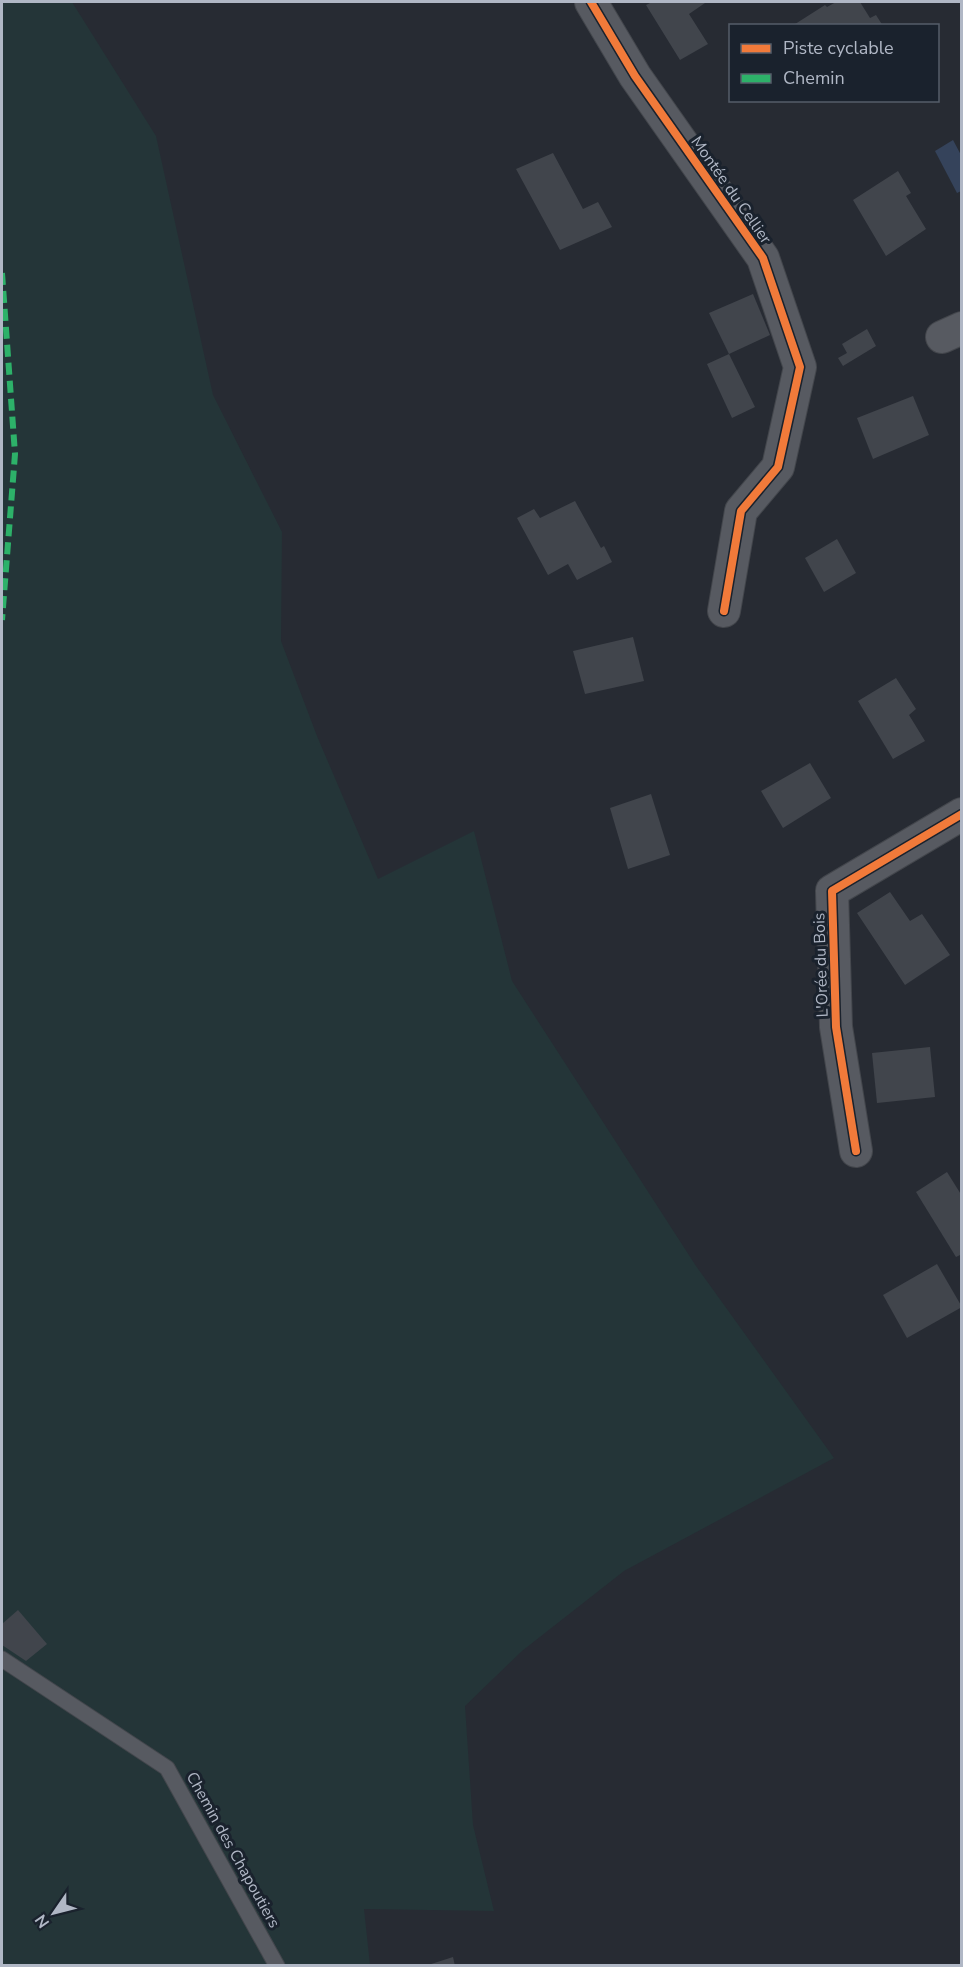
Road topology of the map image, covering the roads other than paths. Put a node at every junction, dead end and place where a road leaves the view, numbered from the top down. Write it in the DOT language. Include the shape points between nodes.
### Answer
graph roads {
  1 [pos="591,2"];
  2 [pos="724,611"];
  3 [pos="962,814"];
  4 [pos="856,1151"];
  5 [pos="2,1659"];
  6 [pos="277,1965"];
  1 -- 2 [label="street, Montée du Cellier" via="635,76 763,258 800,367 778,467 741,511"];
  3 -- 4 [label="street, L'Orée du Bois" via="832,891 836,1027"];
  5 -- 6 [label="lane, Chemin des Chapoutiers" via="167,1768"];
}
